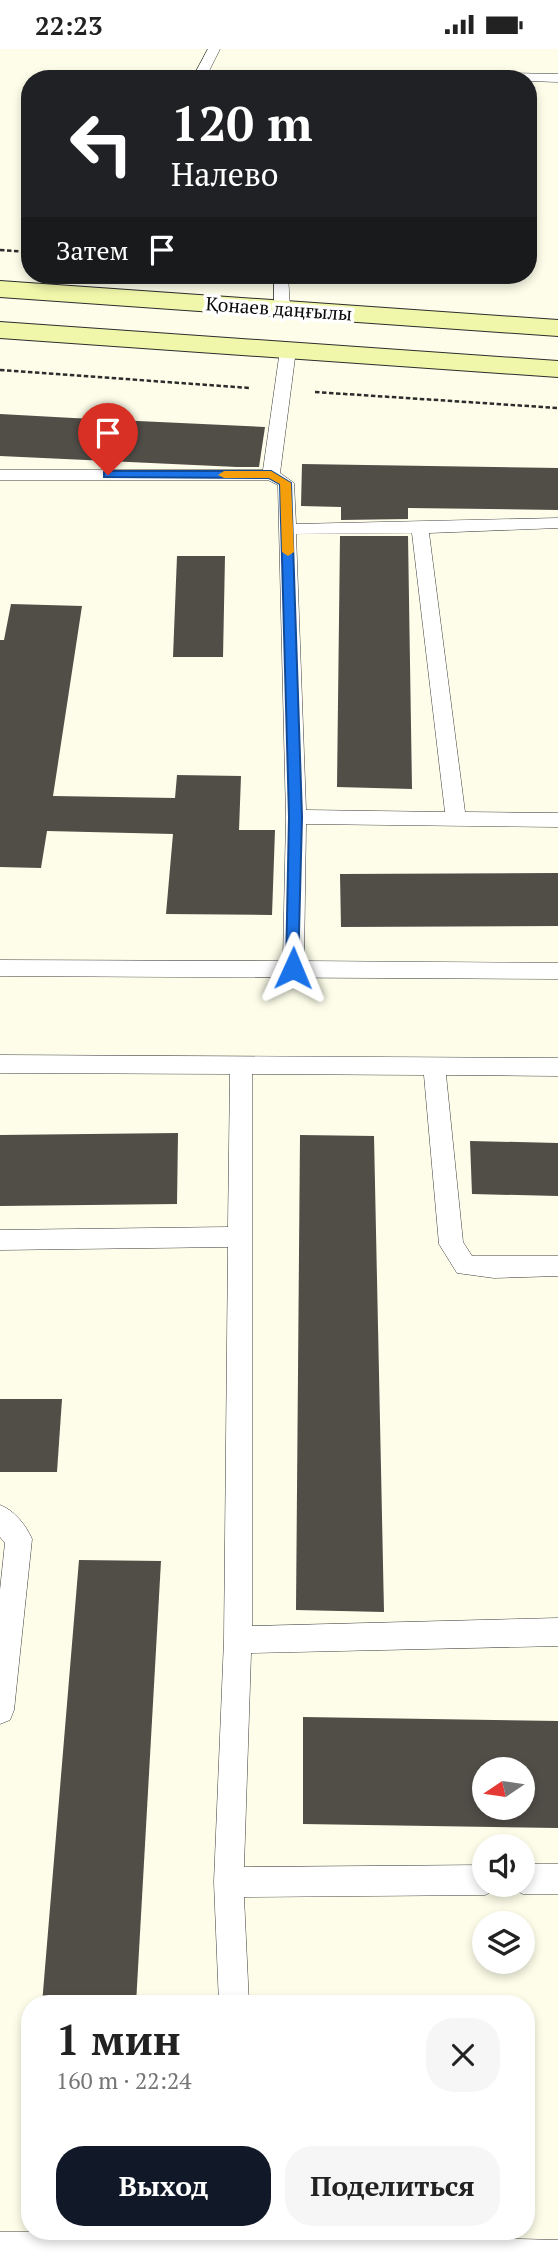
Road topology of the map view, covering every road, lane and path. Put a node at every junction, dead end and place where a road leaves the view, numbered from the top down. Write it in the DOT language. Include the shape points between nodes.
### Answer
graph roads {
  1 [pos="214,49"];
  2 [pos="203,70"];
  3 [pos="537,78"];
  4 [pos="558,78"];
  5 [pos="0,250"];
  6 [pos="21,251"];
  7 [pos="281,284"];
  8 [pos="0,289"];
  9 [pos="282,308"];
  10 [pos="558,328"];
  11 [pos="0,330"];
  12 [pos="288,350"];
  13 [pos="558,369"];
  14 [pos="0,475"];
  15 [pos="271,475"];
  16 [pos="558,523"];
  17 [pos="420,528"];
  18 [pos="287,529"];
  19 [pos="296,817"];
  20 [pos="456,819"];
  21 [pos="558,820"];
  22 [pos="0,968"];
  23 [pos="293,968"];
  24 [pos="558,971"];
  25 [pos="0,1064"];
  26 [pos="241,1065"];
  27 [pos="434,1067"];
  28 [pos="558,1067"];
  29 [pos="238,1237"];
  30 [pos="0,1240"];
  31 [pos="558,1266"];
  32 [pos="0,1517"];
  33 [pos="558,1632"];
  34 [pos="238,1640"];
  35 [pos="0,1710"];
  36 [pos="472,1879"];
  37 [pos="535,1879"];
  38 [pos="558,1879"];
  39 [pos="229,1882"];
  40 [pos="234,1995"];
  41 [pos="244,2240"];
  42 [pos="0,2248"];
  43 [pos="558,2256"];
  1 -- 2 [label="lane"];
  3 -- 4 [label="lane"];
  5 -- 6 [label="path"];
  7 -- 9 [label="lane"];
  8 -- 9 [label="main road, Қонаев даңғылы"];
  9 -- 10 [label="main road, Қонаев даңғылы"];
  11 -- 12 [label="main road, Қонаев даңғылы"];
  12 -- 13 [label="main road, Қонаев даңғылы"];
  12 -- 15 [label="lane"];
  14 -- 15 [label="lane"];
  15 -- 18 [label="lane" via="286,483"];
  16 -- 17 [label="lane"];
  17 -- 18 [label="lane"];
  17 -- 20 [label="lane"];
  18 -- 19 [label="lane"];
  19 -- 20 [label="lane"];
  19 -- 23 [label="lane"];
  20 -- 21 [label="lane"];
  22 -- 23 [label="lane"];
  23 -- 24 [label="lane"];
  25 -- 26 [label="lane"];
  26 -- 27 [label="lane"];
  26 -- 29 [label="lane"];
  27 -- 28 [label="lane"];
  27 -- 31 [label="lane" via="451,1244 465,1266"];
  29 -- 30 [label="lane"];
  29 -- 34 [label="lane"];
  32 -- 35 [label="lane" via="19,1539"];
  33 -- 34 [label="lane"];
  34 -- 39 [label="lane"];
  36 -- 39 [label="lane"];
  37 -- 38 [label="lane"];
  39 -- 40 [label="lane"];
  41 -- 42 [label="lane"];
  41 -- 43 [label="lane"];
}
